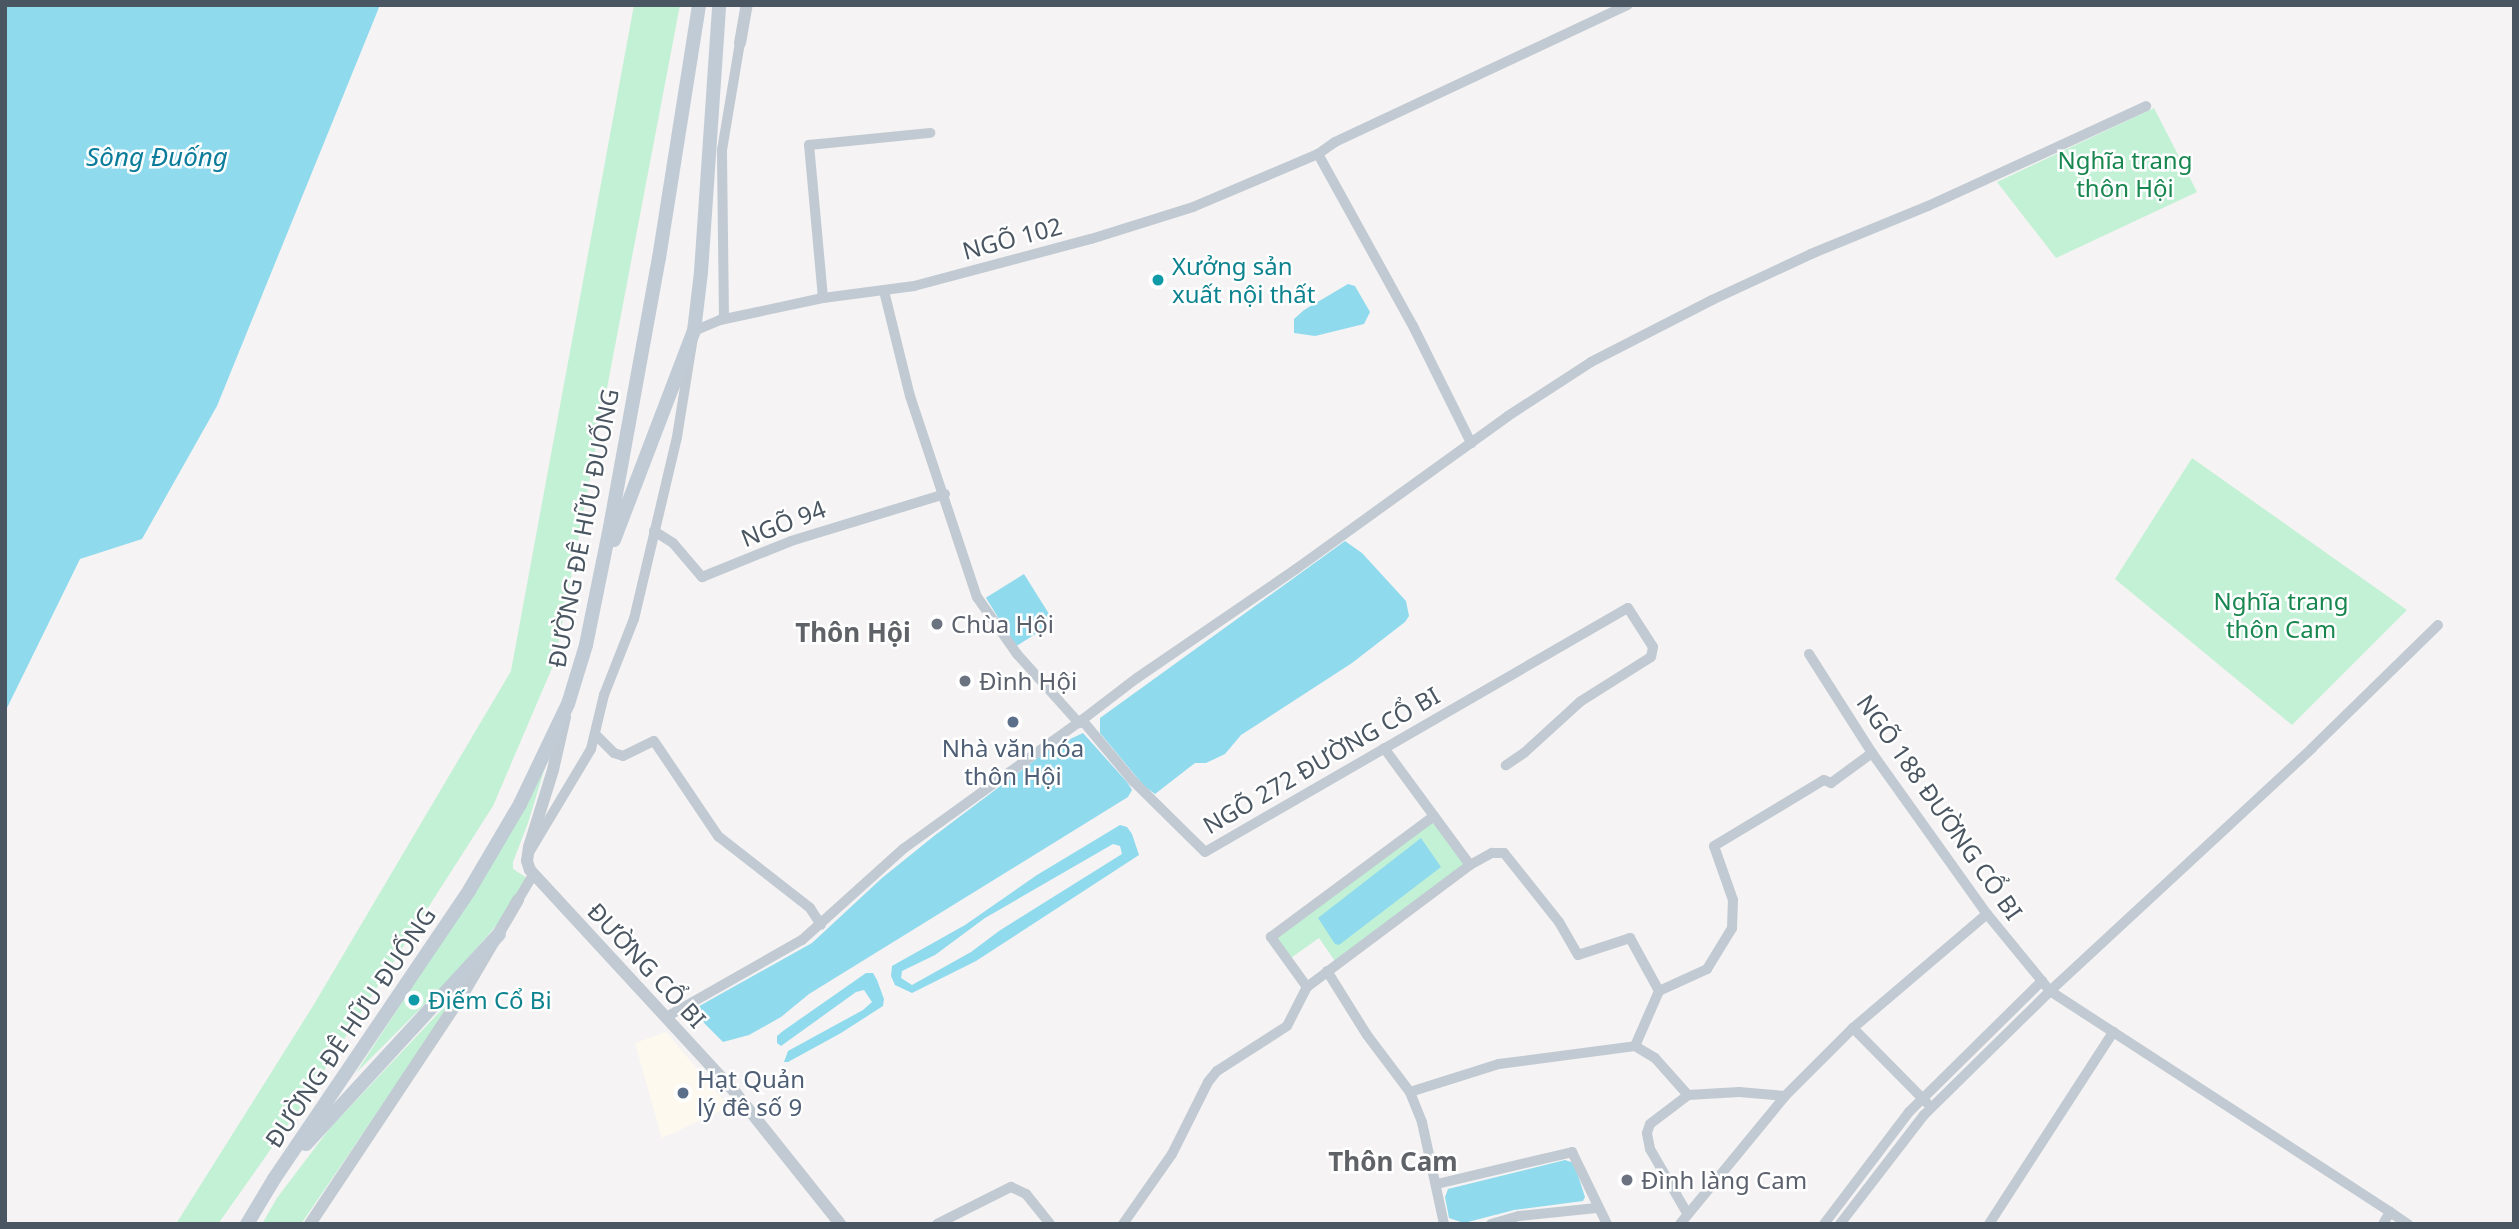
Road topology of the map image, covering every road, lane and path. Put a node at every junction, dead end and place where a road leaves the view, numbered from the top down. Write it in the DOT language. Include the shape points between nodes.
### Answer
graph roads {
  1 [pos="699,5"];
  2 [pos="719,5"];
  3 [pos="747,5"];
  4 [pos="1628,5"];
  5 [pos="740,43"];
  6 [pos="2146,106"];
  7 [pos="930,133"];
  8 [pos="1318,154"];
  9 [pos="884,291"];
  10 [pos="823,298"];
  11 [pos="724,319"];
  12 [pos="694,331"];
  13 [pos="1471,443"];
  14 [pos="945,494"];
  15 [pos="654,531"];
  16 [pos="600,578"];
  17 [pos="2438,625"];
  18 [pos="1809,654"];
  19 [pos="568,704"];
  20 [pos="1081,721"];
  21 [pos="595,734"];
  22 [pos="1384,748"];
  23 [pos="1872,753"];
  24 [pos="1506,765"];
  25 [pos="1434,816"];
  26 [pos="527,856"];
  27 [pos="1470,865"];
  28 [pos="533,874"];
  29 [pos="518,900"];
  30 [pos="1987,914"];
  31 [pos="821,925"];
  32 [pos="499,934"];
  33 [pos="1327,971"];
  34 [pos="2042,981"];
  35 [pos="1307,986"];
  36 [pos="1659,991"];
  37 [pos="2050,991"];
  38 [pos="667,1016"];
  39 [pos="1853,1028"];
  40 [pos="2113,1032"];
  41 [pos="1635,1046"];
  42 [pos="1410,1093"];
  43 [pos="1688,1096"];
  44 [pos="1785,1096"];
  45 [pos="1921,1099"];
  46 [pos="1932,1107"];
  47 [pos="274,1179"];
  48 [pos="1437,1185"];
  49 [pos="1597,1208"];
  50 [pos="2390,1212"];
  51 [pos="1687,1213"];
  52 [pos="247,1224"];
  53 [pos="310,1224"];
  54 [pos="840,1224"];
  55 [pos="937,1224"];
  56 [pos="1050,1224"];
  57 [pos="1123,1224"];
  58 [pos="1444,1224"];
  59 [pos="1491,1224"];
  60 [pos="1607,1224"];
  61 [pos="1680,1224"];
  62 [pos="1824,1224"];
  63 [pos="1840,1224"];
  64 [pos="1989,1224"];
  65 [pos="2383,1224"];
  66 [pos="2408,1224"];
  1 -- 16 [label="main road, ĐƯỜNG ĐÊ HỮU ĐUỐNG" via="659,258"];
  2 -- 12 [label="main road"];
  3 -- 5 [label="street"];
  4 -- 8 [label="street, NGÕ 102"];
  5 -- 11 [label="street" via="722,150"];
  6 -- 13 [label="street" via="1712,300 1591,362"];
  7 -- 10 [label="street" via="809,145"];
  8 -- 9 [label="street, NGÕ 102" via="1226,195 1158,218"];
  8 -- 13 [label="street"];
  9 -- 10 [label="street, NGÕ 102"];
  9 -- 14 [label="street" via="910,396"];
  10 -- 11 [label="street, NGÕ 102"];
  11 -- 12 [label="street, NGÕ 102"];
  12 -- 15 [label="street" via="683,405"];
  12 -- 16 [label="main road"];
  13 -- 20 [label="street"];
  14 -- 15 [label="street, NGÕ 94" via="832,527 702,577 673,543"];
  14 -- 20 [label="street" via="977,597 1017,654"];
  15 -- 21 [label="street" via="634,619 604,695"];
  16 -- 19 [label="main road, ĐƯỜNG ĐÊ HỮU ĐUỐNG"];
  17 -- 37 [label="street"];
  18 -- 23 [label="street, NGÕ 188 ĐƯỜNG CỔ BI"];
  19 -- 26 [label="street"];
  19 -- 47 [label="main road, ĐƯỜNG ĐÊ HỮU ĐUỐNG" via="520,804 466,896"];
  20 -- 22 [label="street, NGÕ 272 ĐƯỜNG CỔ BI" via="1205,852"];
  20 -- 31 [label="street" via="903,849"];
  21 -- 26 [label="street" via="559,807"];
  21 -- 31 [label="street" via="618,756 654,741 718,836 810,908"];
  22 -- 24 [label="street, NGÕ 272 ĐƯỜNG CỔ BI" via="1628,608 1654,649 1648,659 1581,701"];
  22 -- 25 [label="street"];
  23 -- 30 [label="street, NGÕ 188 ĐƯỜNG CỔ BI"];
  23 -- 36 [label="street" via="1831,783 1824,780 1714,846 1733,900 1732,928 1707,969"];
  25 -- 27 [label="street"];
  25 -- 35 [label="street" via="1271,937"];
  26 -- 28 [label="street, ĐƯỜNG CỔ BI"];
  27 -- 33 [label="street"];
  27 -- 36 [label="street" via="1492,853 1504,853 1559,922 1578,955 1630,939"];
  28 -- 29 [label="street"];
  28 -- 38 [label="street, ĐƯỜNG CỔ BI"];
  29 -- 32 [label="street"];
  30 -- 34 [label="street, NGÕ 188 ĐƯỜNG CỔ BI"];
  30 -- 39 [label="street"];
  31 -- 38 [label="street" via="785,952"];
  32 -- 47 [label="main road"];
  32 -- 53 [label="street"];
  33 -- 35 [label="street"];
  33 -- 42 [label="street"];
  34 -- 37 [label="street, NGÕ 188 ĐƯỜNG CỔ BI"];
  34 -- 45 [label="street"];
  35 -- 57 [label="street" via="1287,1026 1217,1071 1208,1082 1172,1154"];
  36 -- 41 [label="street"];
  37 -- 40 [label="street, NGÕ 188 ĐƯỜNG CỔ BI"];
  37 -- 46 [label="street"];
  38 -- 54 [label="street, ĐƯỜNG CỔ BI" via="734,1091"];
  39 -- 44 [label="street"];
  39 -- 45 [label="street"];
  40 -- 50 [label="street, NGÕ 188 ĐƯỜNG CỔ BI"];
  40 -- 64 [label="street"];
  41 -- 42 [label="street" via="1499,1064"];
  41 -- 43 [label="street" via="1654,1058"];
  42 -- 48 [label="street"];
  43 -- 44 [label="street" via="1739,1092"];
  43 -- 51 [label="street" via="1650,1124 1647,1133 1650,1149"];
  44 -- 51 [label="street"];
  45 -- 46 [label="street"];
  45 -- 62 [label="street"];
  46 -- 63 [label="street"];
  47 -- 52 [label="main road, ĐƯỜNG ĐÊ HỮU ĐUỐNG"];
  48 -- 49 [label="street" via="1572,1152"];
  48 -- 58 [label="street"];
  49 -- 59 [label="street" via="1519,1216"];
  49 -- 60 [label="street"];
  50 -- 65 [label="street"];
  50 -- 66 [label="street, NGÕ 188 ĐƯỜNG CỔ BI"];
  51 -- 61 [label="street"];
  55 -- 56 [label="street" via="1011,1187 1026,1194"];
}
